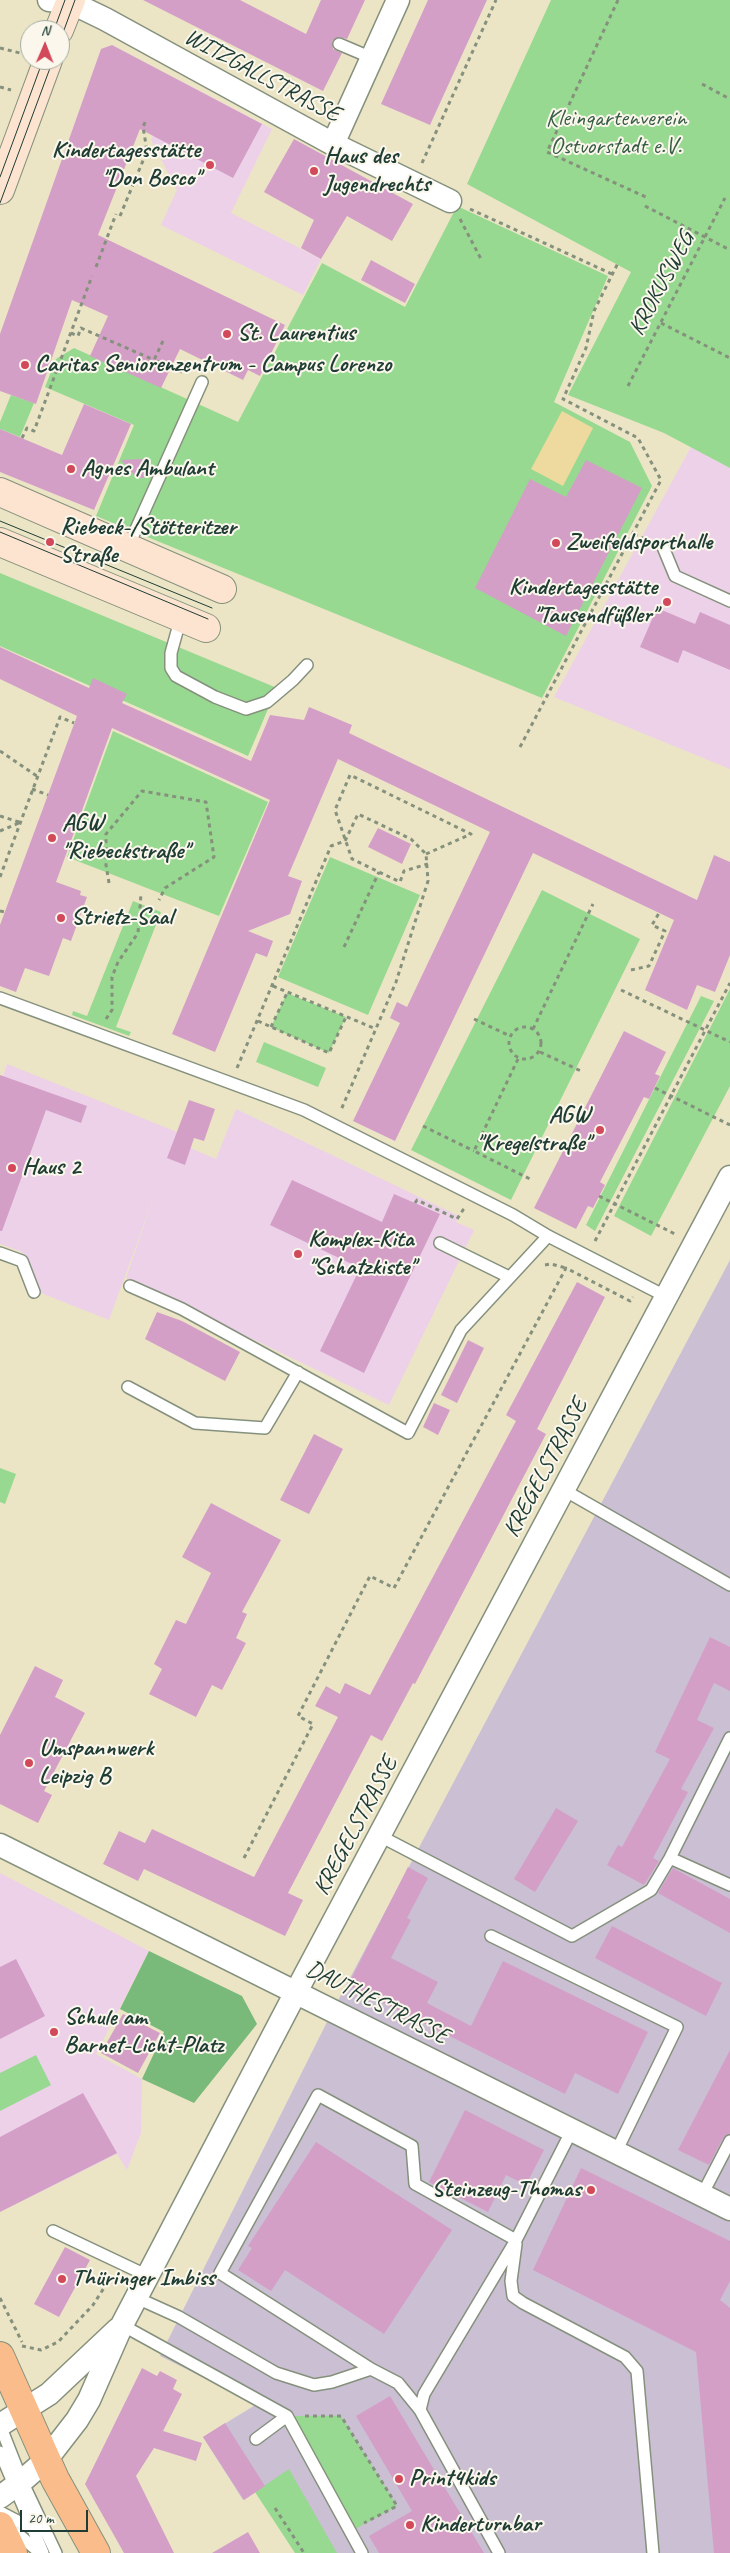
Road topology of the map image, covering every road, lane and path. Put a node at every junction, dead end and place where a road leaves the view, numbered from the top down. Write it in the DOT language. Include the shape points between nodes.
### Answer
graph roads {
  1 [pos="398,0"];
  2 [pos="496,0"];
  3 [pos="618,0"];
  4 [pos="63,1"];
  5 [pos="61,20"];
  6 [pos="339,44"];
  7 [pos="0,48"];
  8 [pos="20,53"];
  9 [pos="372,58"];
  10 [pos="44,70"];
  11 [pos="702,84"];
  12 [pos="730,98"];
  13 [pos="146,120"];
  14 [pos="333,144"];
  15 [pos="413,183"];
  16 [pos="0,190"];
  17 [pos="648,198"];
  18 [pos="725,198"];
  19 [pos="450,201"];
  20 [pos="645,206"];
  21 [pos="116,214"];
  22 [pos="120,216"];
  23 [pos="461,221"];
  24 [pos="706,238"];
  25 [pos="730,250"];
  26 [pos="481,258"];
  27 [pos="619,261"];
  28 [pos="96,267"];
  29 [pos="612,274"];
  30 [pos="92,276"];
  31 [pos="661,323"];
  32 [pos="70,333"];
  33 [pos="163,341"];
  34 [pos="146,351"];
  35 [pos="144,355"];
  36 [pos="730,358"];
  37 [pos="154,360"];
  38 [pos="182,372"];
  39 [pos="202,382"];
  40 [pos="628,386"];
  41 [pos="22,438"];
  42 [pos="0,492"];
  43 [pos="0,542"];
  44 [pos="128,547"];
  45 [pos="662,547"];
  46 [pos="222,589"];
  47 [pos="730,601"];
  48 [pos="181,617"];
  49 [pos="206,628"];
  50 [pos="307,666"];
  51 [pos="74,723"];
  52 [pos="520,747"];
  53 [pos="0,751"];
  54 [pos="37,776"];
  55 [pos="32,789"];
  56 [pos="48,795"];
  57 [pos="0,816"];
  58 [pos="20,822"];
  59 [pos="0,831"];
  60 [pos="345,841"];
  61 [pos="426,854"];
  62 [pos="428,864"];
  63 [pos="379,872"];
  64 [pos="0,877"];
  65 [pos="109,883"];
  66 [pos="141,894"];
  67 [pos="159,900"];
  68 [pos="593,904"];
  69 [pos="0,911"];
  70 [pos="5,912"];
  71 [pos="659,913"];
  72 [pos="344,947"];
  73 [pos="631,970"];
  74 [pos="730,983"];
  75 [pos="273,986"];
  76 [pos="621,990"];
  77 [pos="287,993"];
  78 [pos="0,998"];
  79 [pos="346,1018"];
  80 [pos="474,1019"];
  81 [pos="258,1021"];
  82 [pos="271,1027"];
  83 [pos="376,1029"];
  84 [pos="533,1029"];
  85 [pos="706,1031"];
  86 [pos="100,1036"];
  87 [pos="510,1036"];
  88 [pos="730,1042"];
  89 [pos="540,1052"];
  90 [pos="518,1058"];
  91 [pos="581,1071"];
  92 [pos="231,1082"];
  93 [pos="655,1088"];
  94 [pos="670,1095"];
  95 [pos="334,1125"];
  96 [pos="730,1125"];
  97 [pos="423,1126"];
  98 [pos="474,1151"];
  99 [pos="730,1177"];
  100 [pos="530,1179"];
  101 [pos="599,1196"];
  102 [pos="724,1202"];
  103 [pos="415,1203"];
  104 [pos="615,1203"];
  105 [pos="455,1206"];
  106 [pos="548,1236"];
  107 [pos="440,1243"];
  108 [pos="694,1244"];
  109 [pos="0,1253"];
  110 [pos="586,1257"];
  111 [pos="544,1266"];
  112 [pos="566,1268"];
  113 [pos="562,1275"];
  114 [pos="509,1277"];
  115 [pos="130,1286"];
  116 [pos="34,1292"];
  117 [pos="667,1297"];
  118 [pos="298,1372"];
  119 [pos="128,1387"];
  120 [pos="564,1490"];
  121 [pos="730,1585"];
  122 [pos="730,1738"];
  123 [pos="380,1836"];
  124 [pos="0,1845"];
  125 [pos="244,1858"];
  126 [pos="670,1858"];
  127 [pos="730,1885"];
  128 [pos="491,1936"];
  129 [pos="296,1992"];
  130 [pos="572,2130"];
  131 [pos="730,2141"];
  132 [pos="616,2152"];
  133 [pos="702,2195"];
  134 [pos="730,2209"];
  135 [pos="53,2231"];
  136 [pos="516,2240"];
  137 [pos="114,2273"];
  138 [pos="148,2276"];
  139 [pos="0,2298"];
  140 [pos="137,2298"];
  141 [pos="122,2326"];
  142 [pos="12,2351"];
  143 [pos="371,2369"];
  144 [pos="24,2410"];
  145 [pos="420,2410"];
  146 [pos="287,2416"];
  147 [pos="0,2425"];
  148 [pos="256,2439"];
  149 [pos="0,2452"];
  150 [pos="46,2460"];
  151 [pos="12,2488"];
  152 [pos="275,2508"];
  153 [pos="0,2512"];
  154 [pos="0,2526"];
  155 [pos="30,2526"];
  156 [pos="350,2532"];
  157 [pos="13,2553"];
  158 [pos="41,2553"];
  159 [pos="55,2553"];
  160 [pos="96,2553"];
  161 [pos="304,2553"];
  162 [pos="362,2553"];
  163 [pos="499,2553"];
  164 [pos="653,2553"];
  1 -- 9 [label="street"];
  2 -- 15 [label="path"];
  3 -- 17 [label="path" via="547,152"];
  4 -- 5 [label="street"];
  4 -- 14 [label="street, WITZGALLSTRASSE" via="105,19"];
  6 -- 9 [label="lane"];
  7 -- 8 [label="path"];
  9 -- 14 [label="street"];
  10 -- 16 [label="street"];
  11 -- 12 [label="path"];
  13 -- 22 [label="path" via="143,127 147,150"];
  14 -- 15 [label="street, WITZGALLSTRASSE"];
  15 -- 19 [label="street, WITZGALLSTRASSE"];
  18 -- 24 [label="path, KROKUSWEG"];
  19 -- 29 [label="path"];
  20 -- 24 [label="path"];
  21 -- 28 [label="path"];
  23 -- 26 [label="path"];
  24 -- 25 [label="path"];
  24 -- 31 [label="path, KROKUSWEG"];
  27 -- 29 [label="path"];
  29 -- 52 [label="path" via="594,311 586,348 563,399 638,438 661,480"];
  30 -- 32 [label="path"];
  31 -- 36 [label="path"];
  31 -- 40 [label="path, KROKUSWEG"];
  32 -- 35 [label="path" via="78,336 81,328"];
  32 -- 41 [label="path" via="34,431 27,428"];
  33 -- 37 [label="path"];
  34 -- 35 [label="path"];
  35 -- 37 [label="path"];
  37 -- 38 [label="path"];
  39 -- 44 [label="lane"];
  42 -- 44 [label="street"];
  43 -- 48 [label="street"];
  44 -- 46 [label="street"];
  45 -- 47 [label="lane" via="675,576"];
  48 -- 49 [label="street"];
  48 -- 50 [label="lane" via="171,653 171,668 176,676 215,697 246,709 259,706"];
  51 -- 54 [label="path" via="60,718"];
  53 -- 54 [label="path"];
  54 -- 55 [label="path"];
  55 -- 56 [label="path"];
  55 -- 58 [label="path"];
  57 -- 58 [label="path"];
  58 -- 59 [label="path"];
  58 -- 64 [label="path"];
  60 -- 61 [label="path" via="358,814 411,839"];
  60 -- 61 [label="path" via="335,810 350,776 471,834"];
  60 -- 63 [label="path" via="352,859"];
  60 -- 75 [label="path" via="331,846"];
  61 -- 62 [label="path"];
  62 -- 63 [label="path" via="404,871 400,882"];
  62 -- 83 [label="path" via="428,881 396,982"];
  63 -- 72 [label="path"];
  65 -- 67 [label="path" via="106,834 142,791 206,802 214,857 165,888"];
  66 -- 86 [label="path" via="138,933 112,977 112,1010 102,1024"];
  68 -- 84 [label="path"];
  69 -- 70 [label="path"];
  71 -- 73 [label="path" via="652,925 665,931 649,966"];
  74 -- 85 [label="path"];
  75 -- 79 [label="path"];
  75 -- 81 [label="path"];
  76 -- 85 [label="path"];
  77 -- 82 [label="path"];
  78 -- 86 [label="lane"];
  79 -- 82 [label="path" via="329,1053"];
  79 -- 83 [label="path"];
  80 -- 87 [label="path"];
  81 -- 82 [label="path"];
  81 -- 92 [label="path"];
  83 -- 95 [label="path"];
  84 -- 87 [label="path" via="518,1028"];
  84 -- 89 [label="path" via="542,1041"];
  85 -- 88 [label="path"];
  85 -- 94 [label="path"];
  86 -- 92 [label="lane"];
  87 -- 90 [label="path" via="510,1050"];
  89 -- 90 [label="path" via="530,1059"];
  89 -- 91 [label="path"];
  90 -- 98 [label="path"];
  92 -- 95 [label="lane"];
  93 -- 94 [label="path"];
  94 -- 96 [label="path"];
  94 -- 104 [label="path"];
  95 -- 106 [label="lane" via="513,1215"];
  97 -- 98 [label="path"];
  98 -- 100 [label="path"];
  99 -- 102 [label="street, KREGELSTRASSE"];
  101 -- 104 [label="path"];
  102 -- 108 [label="street, KREGELSTRASSE"];
  103 -- 105 [label="path" via="417,1200 458,1219 462,1210"];
  104 -- 108 [label="path"];
  104 -- 110 [label="path"];
  106 -- 110 [label="lane"];
  106 -- 114 [label="lane"];
  107 -- 114 [label="lane"];
  108 -- 117 [label="street, KREGELSTRASSE"];
  109 -- 116 [label="lane" via="22,1261"];
  110 -- 117 [label="lane"];
  111 -- 112 [label="path" via="551,1264"];
  113 -- 125 [label="path" via="394,1588 370,1576 298,1716 313,1724"];
  114 -- 118 [label="lane" via="461,1330 408,1433"];
  115 -- 118 [label="lane" via="182,1309"];
  117 -- 120 [label="street, KREGELSTRASSE"];
  118 -- 119 [label="lane" via="265,1428 195,1423"];
  120 -- 121 [label="lane"];
  120 -- 123 [label="street, KREGELSTRASSE"];
  122 -- 126 [label="lane"];
  123 -- 126 [label="lane" via="572,1936 651,1890"];
  123 -- 129 [label="street, KREGELSTRASSE"];
  124 -- 129 [label="street, DAUTHESTRASSE"];
  126 -- 127 [label="lane"];
  128 -- 132 [label="lane" via="677,2027"];
  129 -- 130 [label="street, DAUTHESTRASSE"];
  129 -- 138 [label="street, KREGELSTRASSE"];
  130 -- 132 [label="street, DAUTHESTRASSE"];
  130 -- 136 [label="lane"];
  131 -- 133 [label="lane"];
  132 -- 133 [label="street, DAUTHESTRASSE"];
  133 -- 134 [label="street, DAUTHESTRASSE"];
  135 -- 138 [label="lane"];
  136 -- 143 [label="lane" via="415,2184 412,2146 318,2095 220,2273"];
  136 -- 145 [label="lane" via="424,2394"];
  136 -- 164 [label="lane" via="511,2281 514,2296 625,2357 637,2371"];
  137 -- 142 [label="path" via="93,2305 58,2342 41,2350"];
  138 -- 140 [label="street, KREGELSTRASSE"];
  139 -- 142 [label="path"];
  140 -- 141 [label="street, KREGELSTRASSE"];
  140 -- 143 [label="lane" via="179,2317 276,2373 314,2385"];
  141 -- 144 [label="street" via="49,2394"];
  141 -- 146 [label="lane"];
  141 -- 150 [label="street, KREGELSTRASSE" via="89,2400"];
  142 -- 144 [label="main road"];
  143 -- 145 [label="lane" via="398,2383"];
  144 -- 147 [label="street"];
  144 -- 150 [label="main road"];
  145 -- 163 [label="lane"];
  146 -- 148 [label="lane"];
  146 -- 156 [label="lane"];
  146 -- 156 [label="path" via="342,2416 397,2506"];
  147 -- 151 [label="lane"];
  149 -- 151 [label="lane"];
  150 -- 151 [label="street, KREGELSTRASSE"];
  150 -- 160 [label="main road"];
  151 -- 155 [label="lane"];
  151 -- 159 [label="lane"];
  152 -- 161 [label="path"];
  153 -- 155 [label="lane"];
  154 -- 157 [label="main road"];
  154 -- 158 [label="lane" via="18,2534"];
  155 -- 158 [label="lane"];
  155 -- 159 [label="lane"];
  156 -- 162 [label="lane"];
}
